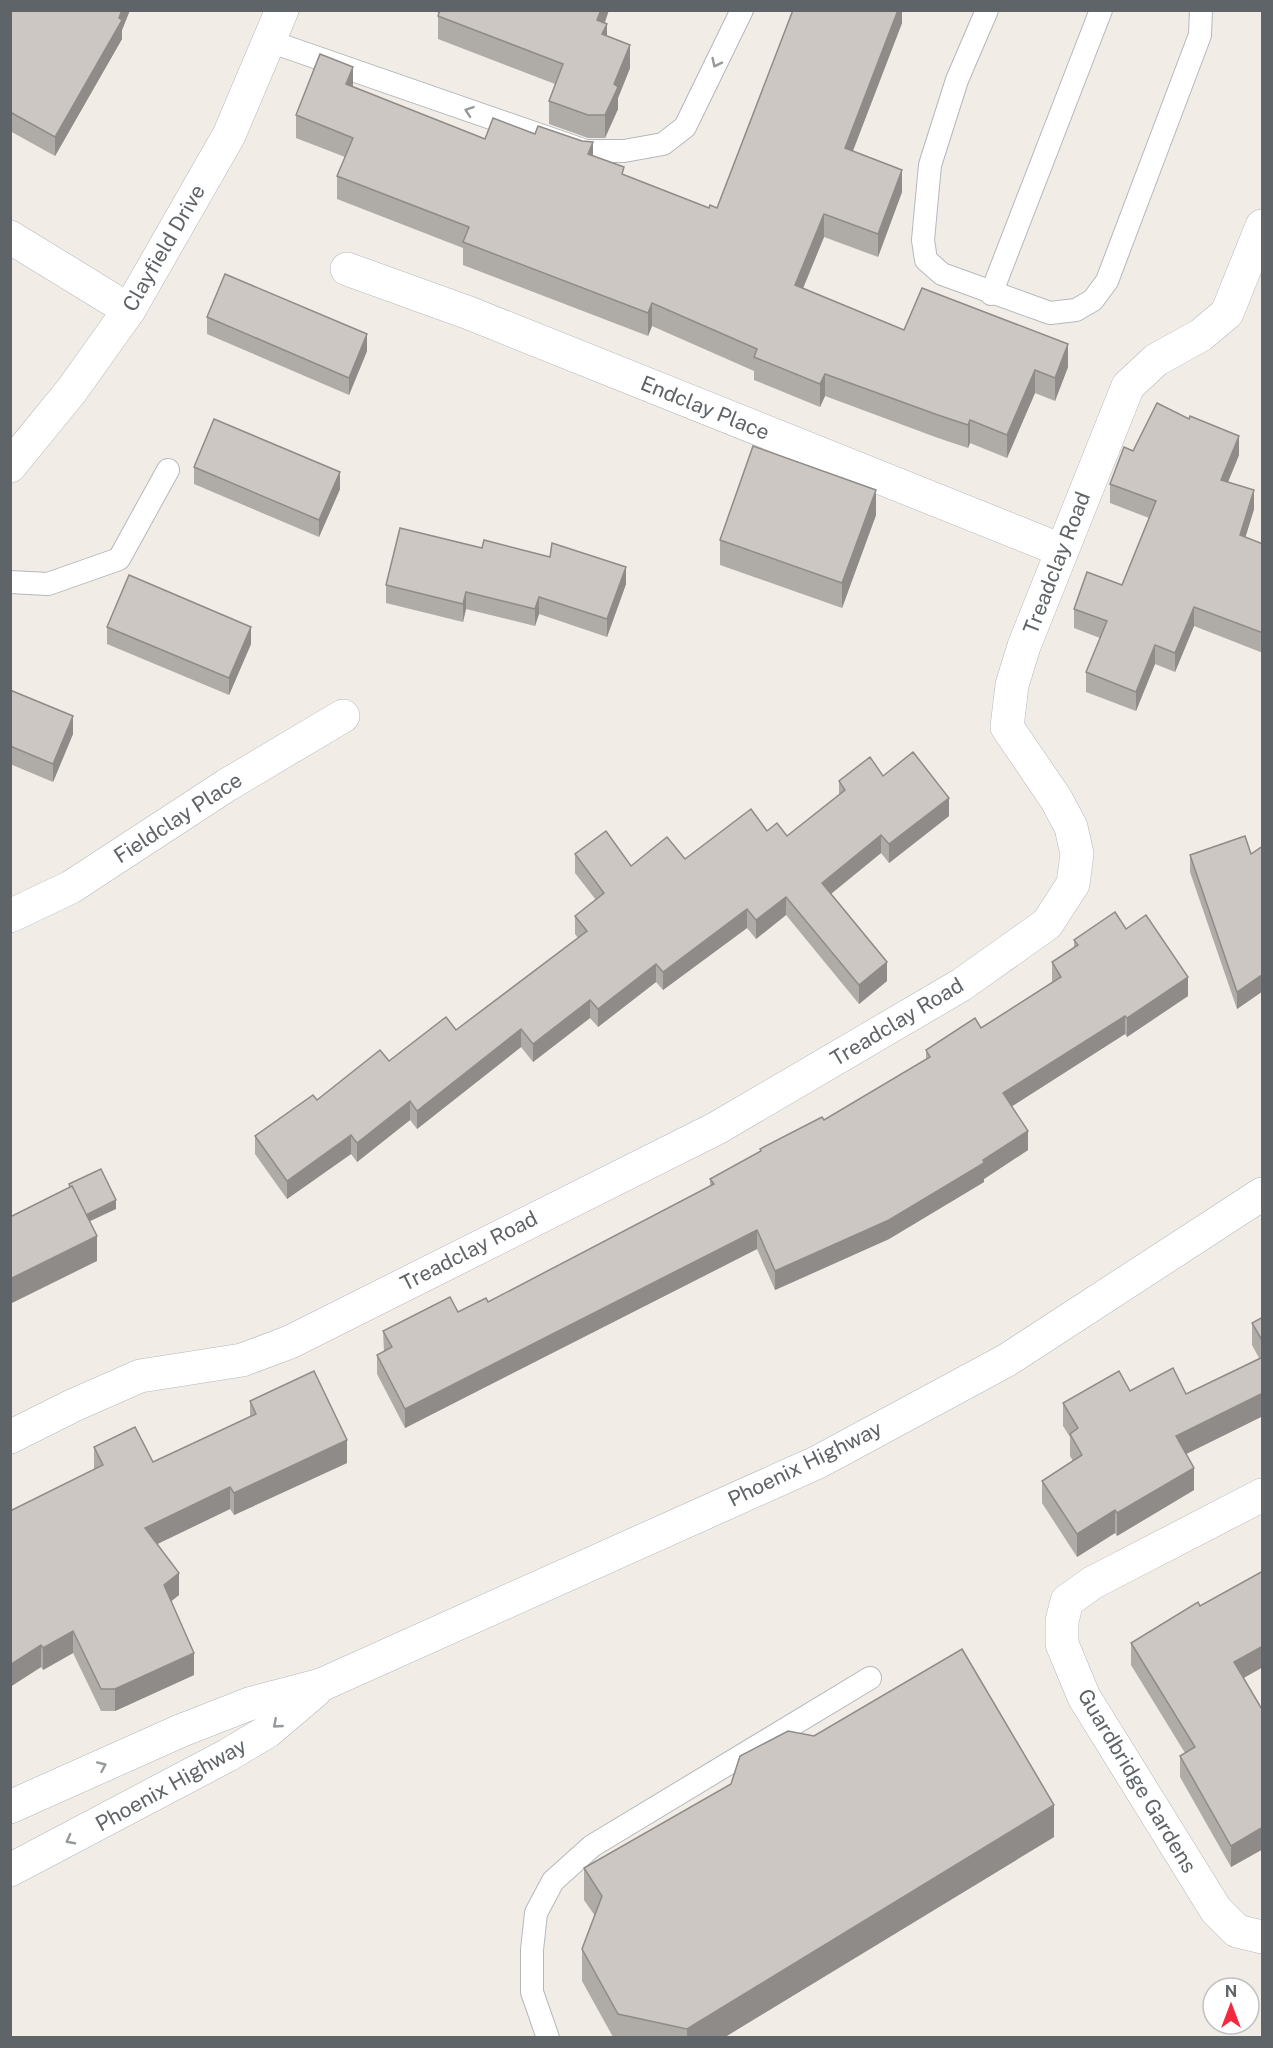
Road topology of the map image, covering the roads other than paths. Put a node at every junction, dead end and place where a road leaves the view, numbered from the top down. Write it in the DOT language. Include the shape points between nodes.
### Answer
graph roads {
  1 [pos="282,10"];
  2 [pos="742,10"];
  3 [pos="987,10"];
  4 [pos="1101,10"];
  5 [pos="1201,10"];
  6 [pos="269,41"];
  7 [pos="1263,226"];
  8 [pos="10,237"];
  9 [pos="347,269"];
  10 [pos="991,294"];
  11 [pos="129,310"];
  12 [pos="10,466"];
  13 [pos="168,470"];
  14 [pos="1061,550"];
  15 [pos="10,582"];
  16 [pos="343,716"];
  17 [pos="10,916"];
  18 [pos="1263,1194"];
  19 [pos="10,1437"];
  20 [pos="1263,1495"];
  21 [pos="870,1678"];
  22 [pos="321,1686"];
  23 [pos="10,1807"];
  24 [pos="10,1870"];
  25 [pos="1263,1937"];
  26 [pos="548,2037"];
  1 -- 6 [label="street, Clayfield Drive"];
  2 -- 6 [label="lane, one-way" via="685,127 663,144 624,151 586,151"];
  3 -- 10 [label="lane" via="957,80 930,165 923,240 927,260 942,274"];
  4 -- 10 [label="lane"];
  5 -- 10 [label="lane" via="1200,35 1107,281 1093,300 1076,310 1050,313"];
  6 -- 11 [label="street, Clayfield Drive" via="229,135"];
  7 -- 14 [label="street, Treadclay Road" via="1227,313 1201,335 1156,360 1128,386"];
  8 -- 11 [label="street"];
  9 -- 14 [label="street, Endclay Place" via="469,313"];
  11 -- 12 [label="street, Clayfield Drive" via="72,390"];
  13 -- 15 [label="lane" via="119,559 48,584"];
  14 -- 19 [label="street, Treadclay Road" via="1012,685 1007,727 1056,799 1071,827 1077,854 1073,884 1047,924 961,985 717,1128 290,1342 242,1360 140,1376"];
  16 -- 17 [label="street, Fieldclay Place" via="71,886"];
  18 -- 22 [label="street, Phoenix Highway" via="1007,1360 818,1462"];
  20 -- 25 [label="street, Guardbridge Gardens" via="1092,1583 1067,1601 1062,1621 1062,1644 1084,1697 1216,1910 1237,1931"];
  21 -- 26 [label="lane" via="592,1846 553,1881 536,1913 532,1950 532,1992"];
  23 -- 22 [label="street, Phoenix Highway, one-way" via="249,1704"];
  22 -- 24 [label="street, Phoenix Highway, one-way" via="268,1731"];
}
